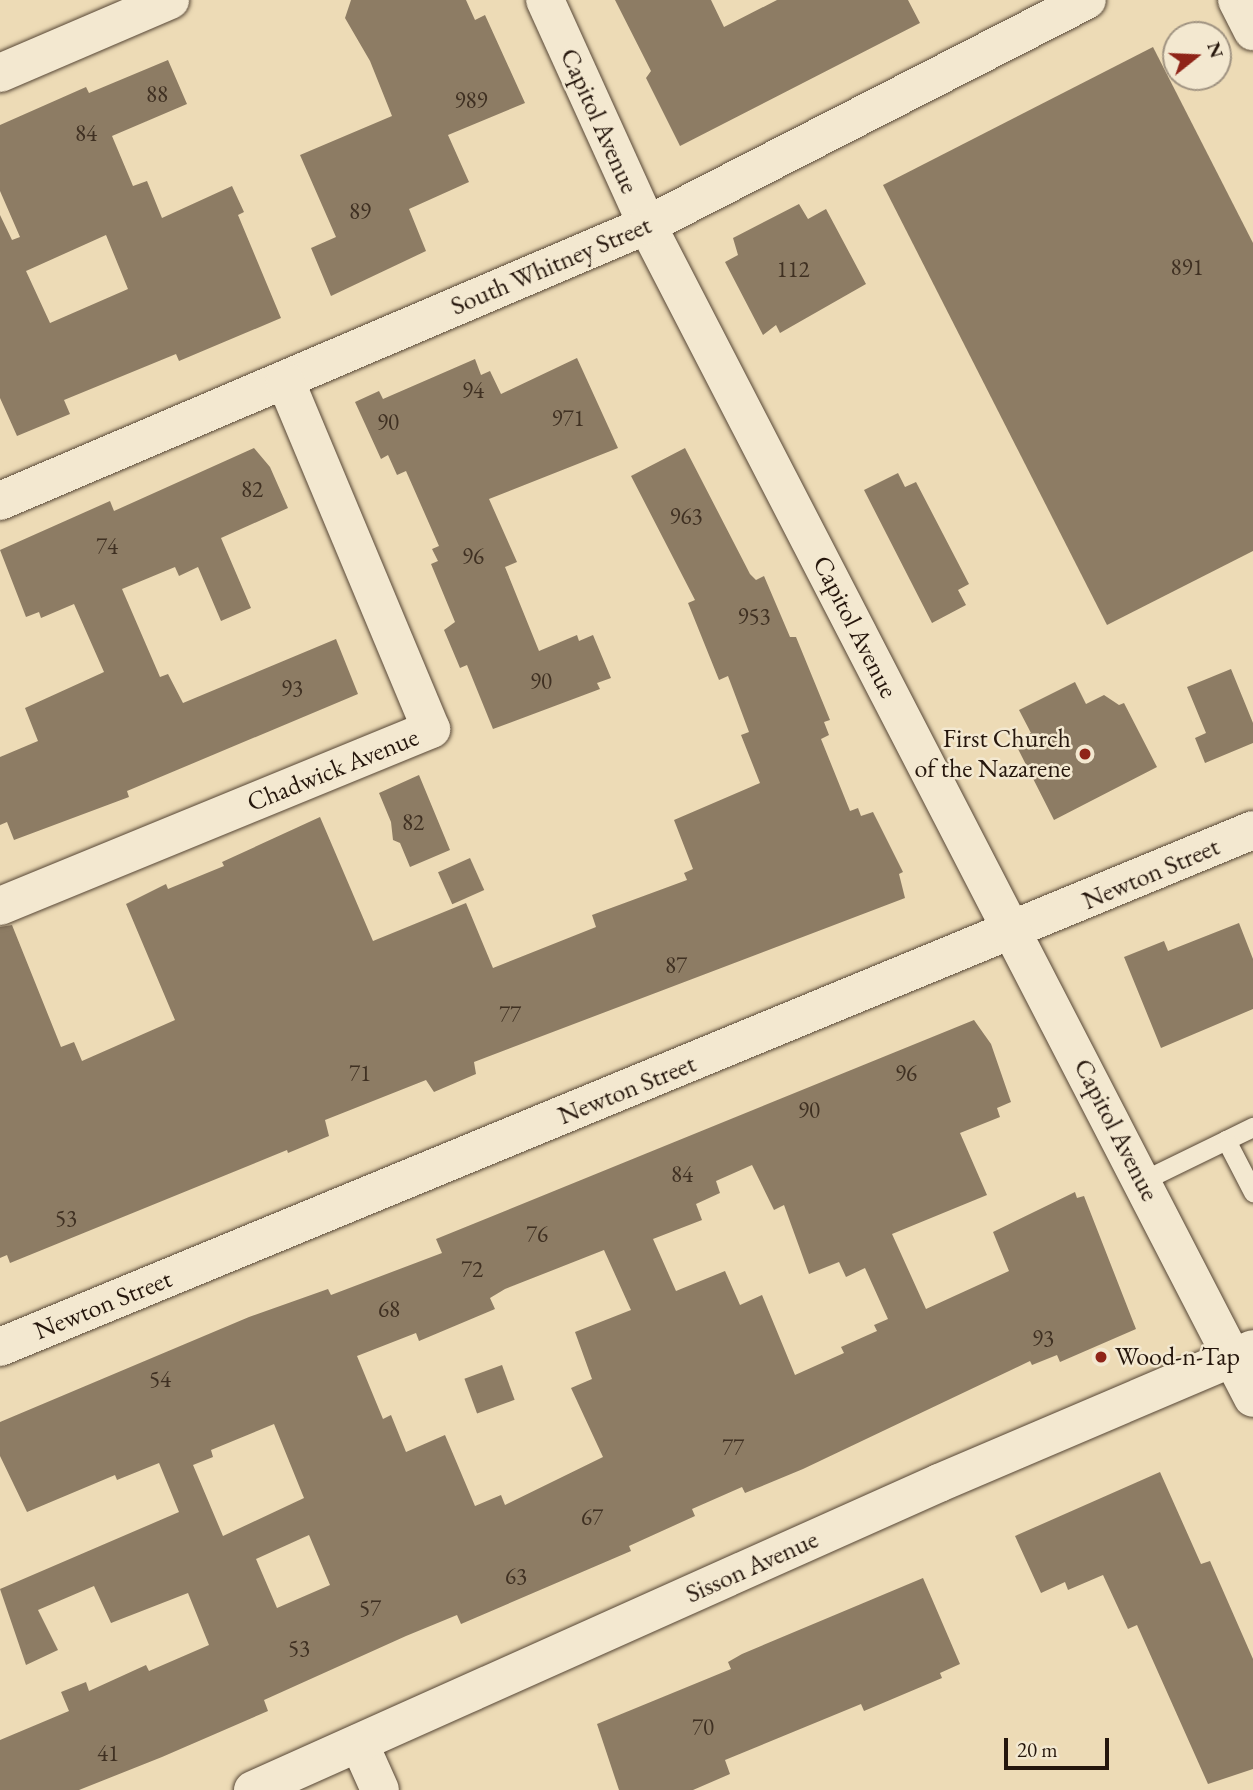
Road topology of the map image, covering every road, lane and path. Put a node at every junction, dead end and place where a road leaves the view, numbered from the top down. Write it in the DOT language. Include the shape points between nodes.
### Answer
graph roads {
  1 [pos="170,0"];
  2 [pos="545,0"];
  3 [pos="1087,0"];
  4 [pos="1237,0"];
  5 [pos="1253,31"];
  6 [pos="0,73"];
  7 [pos="647,225"];
  8 [pos="285,380"];
  9 [pos="0,501"];
  10 [pos="1253,830"];
  11 [pos="0,906"];
  12 [pos="1014,933"];
  13 [pos="1253,1127"];
  14 [pos="1226,1140"];
  15 [pos="1142,1181"];
  16 [pos="1253,1192"];
  17 [pos="0,1347"];
  18 [pos="1243,1353"];
  19 [pos="1253,1398"];
  20 [pos="359,1743"];
  21 [pos="253,1790"];
  22 [pos="380,1790"];
  1 -- 6 [label="main road"];
  2 -- 7 [label="main road, Capitol Avenue"];
  3 -- 7 [label="main road, South Whitney Street"];
  4 -- 5 [label="main road"];
  7 -- 8 [label="main road, South Whitney Street"];
  7 -- 12 [label="main road, Capitol Avenue"];
  8 -- 9 [label="main road, South Whitney Street"];
  8 -- 11 [label="main road, Chadwick Avenue" via="431,729"];
  10 -- 12 [label="main road, Newton Street"];
  12 -- 15 [label="main road, Capitol Avenue"];
  12 -- 17 [label="main road, Newton Street"];
  13 -- 14 [label="lane"];
  14 -- 15 [label="lane"];
  14 -- 16 [label="lane"];
  15 -- 18 [label="main road, Capitol Avenue"];
  18 -- 19 [label="main road, Capitol Avenue"];
  18 -- 20 [label="main road, Sisson Avenue" via="939,1483"];
  20 -- 21 [label="main road, Sisson Avenue"];
  20 -- 22 [label="main road"];
}
